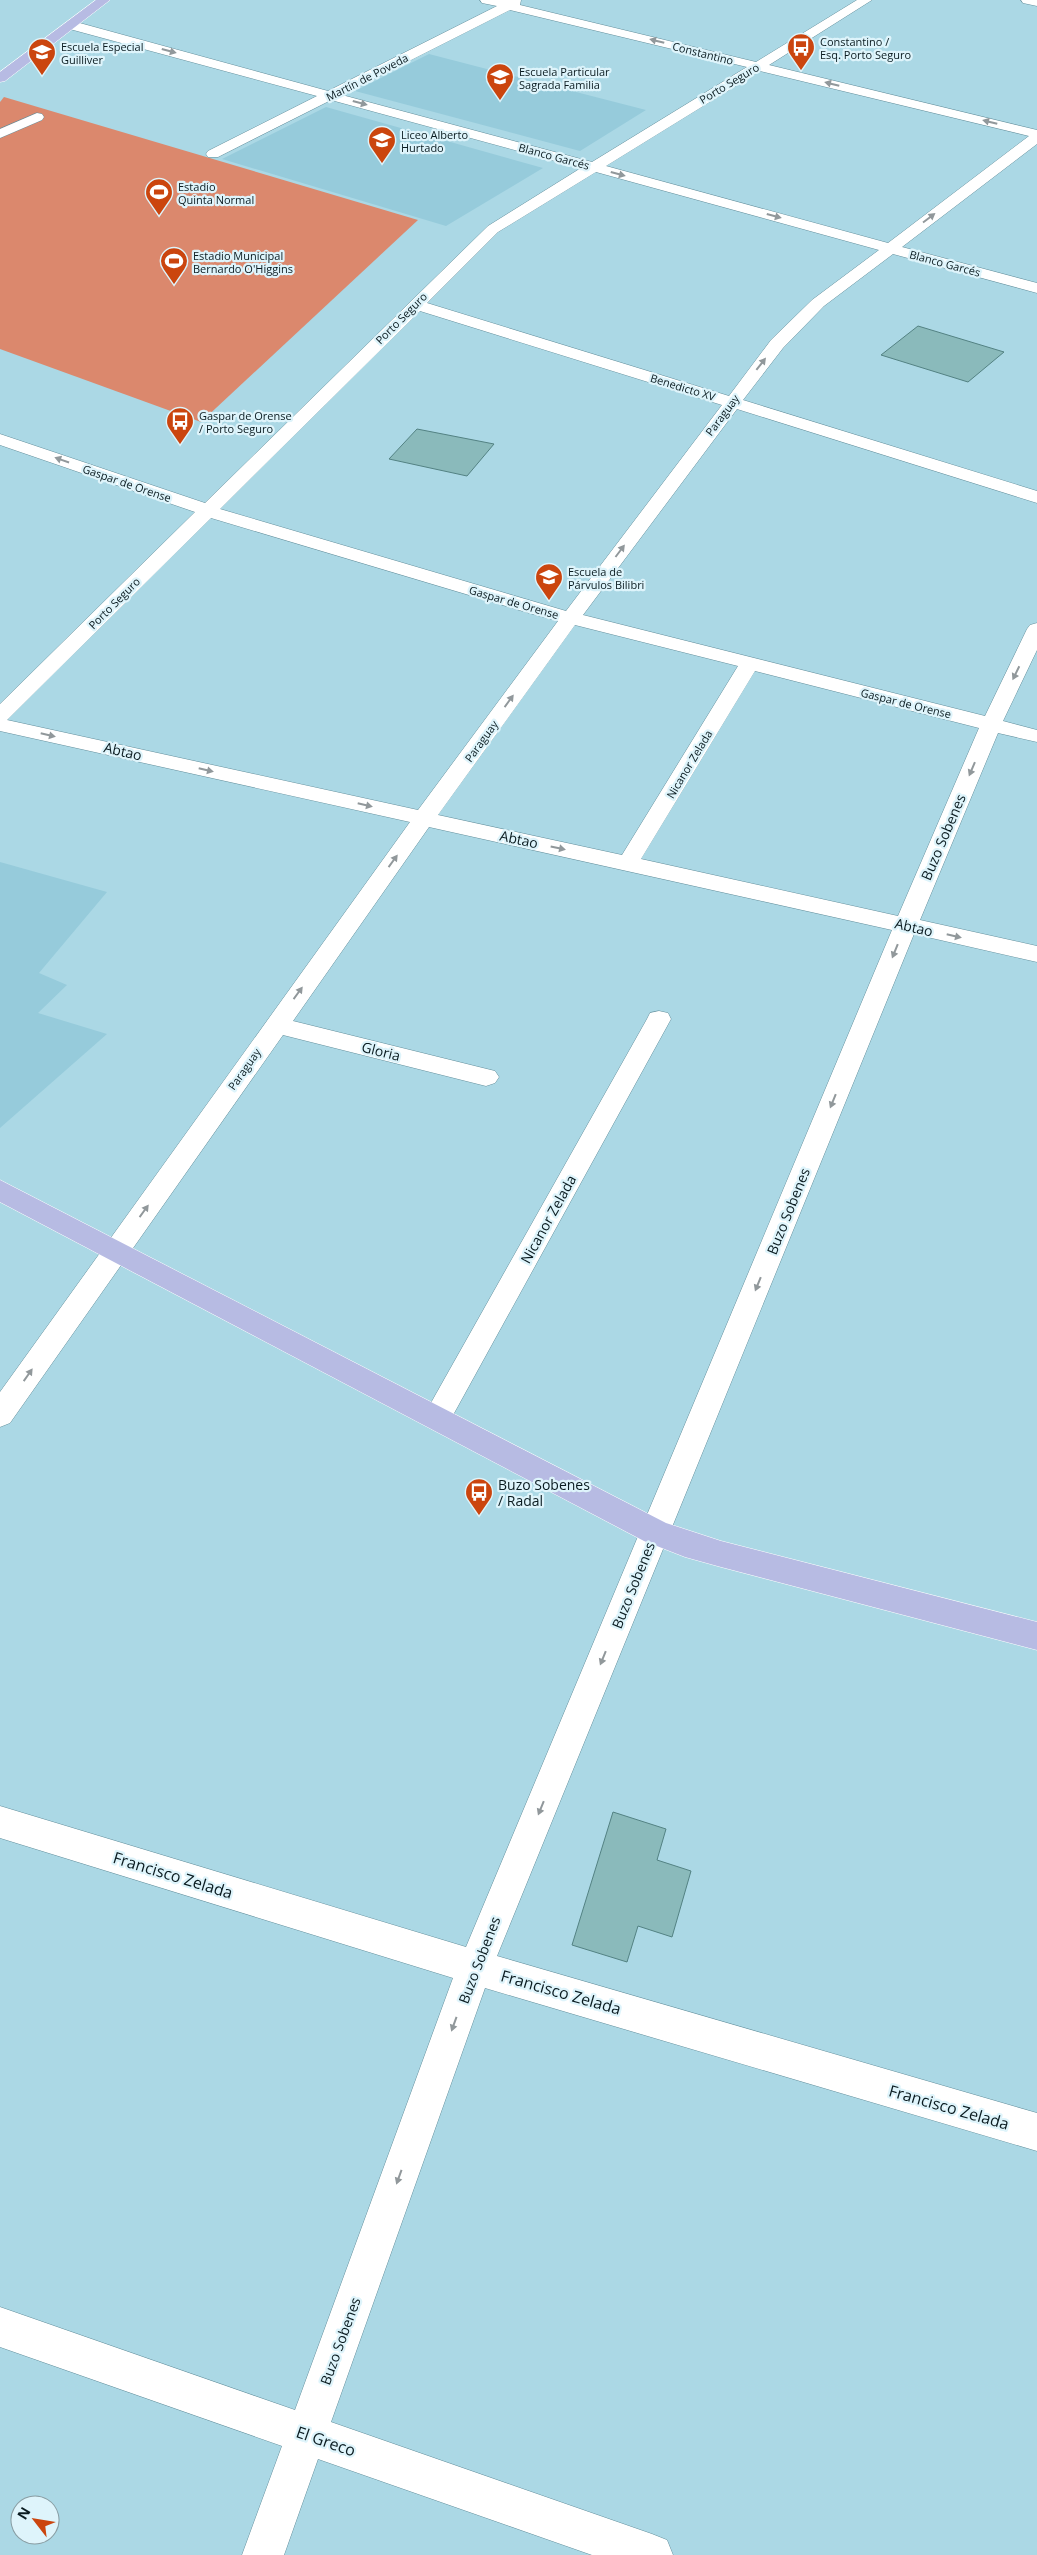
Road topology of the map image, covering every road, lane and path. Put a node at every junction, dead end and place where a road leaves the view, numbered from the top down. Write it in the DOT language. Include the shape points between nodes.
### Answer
graph roads {
  1 [pos="104,0"];
  2 [pos="486,0"];
  3 [pos="866,0"];
  4 [pos="1027,0"];
  5 [pos="1037,2"];
  6 [pos="514,3"];
  7 [pos="71,25"];
  8 [pos="758,66"];
  9 [pos="0,78"];
  10 [pos="330,95"];
  11 [pos="37,117"];
  12 [pos="0,134"];
  13 [pos="1037,135"];
  14 [pos="213,154"];
  15 [pos="592,167"];
  16 [pos="890,248"];
  17 [pos="1037,288"];
  18 [pos="415,304"];
  19 [pos="731,402"];
  20 [pos="0,439"];
  21 [pos="1037,497"];
  22 [pos="207,511"];
  23 [pos="570,618"];
  24 [pos="1037,630"];
  25 [pos="749,664"];
  26 [pos="0,716"];
  27 [pos="991,724"];
  28 [pos="0,725"];
  29 [pos="1037,736"];
  30 [pos="424,818"];
  31 [pos="628,864"];
  32 [pos="906,925"];
  33 [pos="1037,954"];
  34 [pos="659,1019"];
  35 [pos="275,1025"];
  36 [pos="486,1077"];
  37 [pos="0,1190"];
  38 [pos="116,1251"];
  39 [pos="0,1415"];
  40 [pos="438,1418"];
  41 [pos="655,1532"];
  42 [pos="1037,1636"];
  43 [pos="0,1822"];
  44 [pos="475,1966"];
  45 [pos="1037,2132"];
  46 [pos="0,2327"];
  47 [pos="306,2434"];
  48 [pos="262,2555"];
  49 [pos="652,2555"];
  1 -- 7 [label="main road"];
  2 -- 6 [label="street, Constantino"];
  3 -- 8 [label="street, Porto Seguro"];
  4 -- 5 [label="street"];
  8 -- 6 [label="street, Constantino, one-way"];
  6 -- 10 [label="street, Martín de Poveda"];
  7 -- 9 [label="main road"];
  7 -- 10 [label="street, Blanco Garcés, one-way"];
  13 -- 8 [label="street, Constantino, one-way"];
  8 -- 15 [label="street, Porto Seguro"];
  10 -- 14 [label="street, Martín de Poveda"];
  10 -- 15 [label="street, Blanco Garcés, one-way"];
  11 -- 12 [label="street"];
  16 -- 13 [label="street, Paraguay, one-way"];
  15 -- 16 [label="street, Blanco Garcés, one-way"];
  15 -- 18 [label="street, Porto Seguro" via="493,229"];
  16 -- 17 [label="street, Blanco Garcés"];
  19 -- 16 [label="street, Paraguay, one-way" via="788,331 818,303"];
  18 -- 19 [label="street, Benedicto XV"];
  18 -- 22 [label="street, Porto Seguro"];
  19 -- 21 [label="street, Benedicto XV"];
  23 -- 19 [label="street, Paraguay, one-way"];
  22 -- 20 [label="street, Gaspar de Orense, one-way"];
  22 -- 23 [label="street, Gaspar de Orense"];
  22 -- 26 [label="street, Porto Seguro"];
  23 -- 25 [label="street, Gaspar de Orense"];
  30 -- 23 [label="street, Paraguay, one-way"];
  24 -- 27 [label="street, Buzo Sobenes, one-way"];
  25 -- 27 [label="street, Gaspar de Orense"];
  25 -- 31 [label="street, Nicanor Zelada"];
  27 -- 29 [label="street, Gaspar de Orense"];
  27 -- 32 [label="street, Buzo Sobenes, one-way"];
  28 -- 30 [label="street, Abtao, one-way"];
  30 -- 31 [label="street, Abtao, one-way"];
  35 -- 30 [label="street, Paraguay, one-way"];
  31 -- 32 [label="street, Abtao"];
  32 -- 33 [label="street, Abtao, one-way"];
  32 -- 41 [label="street, Buzo Sobenes, one-way"];
  34 -- 40 [label="street, Nicanor Zelada"];
  35 -- 36 [label="street, Gloria"];
  38 -- 35 [label="street, Paraguay, one-way"];
  37 -- 38 [label="main road"];
  39 -- 38 [label="street, Paraguay, one-way"];
  38 -- 40 [label="main road"];
  40 -- 41 [label="main road"];
  41 -- 42 [label="main road" via="721,1554"];
  41 -- 44 [label="street, Buzo Sobenes, one-way"];
  43 -- 44 [label="street, Francisco Zelada"];
  44 -- 45 [label="street, Francisco Zelada"];
  44 -- 47 [label="street, Buzo Sobenes, one-way"];
  46 -- 47 [label="street, El Greco"];
  47 -- 48 [label="street, Buzo Sobenes"];
  47 -- 49 [label="street, El Greco"];
}
